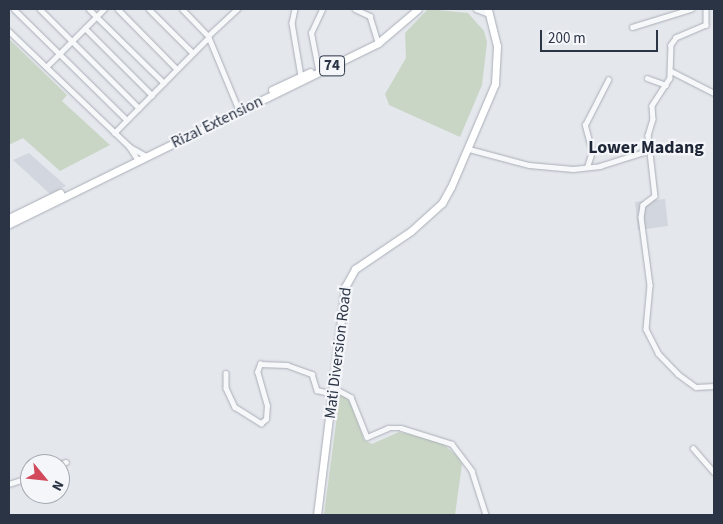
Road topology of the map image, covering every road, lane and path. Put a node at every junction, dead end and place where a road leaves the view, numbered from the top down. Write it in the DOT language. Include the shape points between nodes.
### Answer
graph roads {
  1 [pos="14,9"];
  2 [pos="40,9"];
  3 [pos="89,9"];
  4 [pos="104,9"];
  5 [pos="118,9"];
  6 [pos="149,9"];
  7 [pos="182,9"];
  8 [pos="237,9"];
  9 [pos="295,9"];
  10 [pos="322,9"];
  11 [pos="355,9"];
  12 [pos="413,9"];
  13 [pos="418,9"];
  14 [pos="476,9"];
  15 [pos="691,9"];
  16 [pos="706,9"];
  17 [pos="489,12"];
  18 [pos="97,16"];
  19 [pos="632,27"];
  20 [pos="85,28"];
  21 [pos="9,30"];
  22 [pos="208,37"];
  23 [pos="72,41"];
  24 [pos="377,41"];
  25 [pos="193,53"];
  26 [pos="59,54"];
  27 [pos="46,67"];
  28 [pos="177,69"];
  29 [pos="318,69"];
  30 [pos="671,72"];
  31 [pos="301,76"];
  32 [pos="647,78"];
  33 [pos="608,80"];
  34 [pos="164,83"];
  35 [pos="666,85"];
  36 [pos="713,91"];
  37 [pos="152,94"];
  38 [pos="139,108"];
  39 [pos="238,109"];
  40 [pos="127,120"];
  41 [pos="114,133"];
  42 [pos="129,146"];
  43 [pos="468,149"];
  44 [pos="650,150"];
  45 [pos="145,154"];
  46 [pos="137,158"];
  47 [pos="587,167"];
  48 [pos="9,218"];
  49 [pos="9,224"];
  50 [pos="226,373"];
  51 [pos="714,386"];
  52 [pos="334,391"];
  53 [pos="692,448"];
  54 [pos="714,472"];
  55 [pos="317,515"];
  56 [pos="486,515"];
  1 -- 26 [label="street"];
  2 -- 23 [label="street"];
  3 -- 18 [label="street"];
  4 -- 18 [label="street"];
  5 -- 28 [label="street"];
  6 -- 25 [label="street"];
  7 -- 22 [label="street"];
  8 -- 22 [label="street"];
  9 -- 31 [label="street" via="292,23"];
  10 -- 29 [label="street" via="311,33"];
  11 -- 24 [label="street" via="370,16"];
  12 -- 24 [label="main road, Rizal Extension / 74"];
  13 -- 24 [label="main road, Rizal Extension / 74"];
  14 -- 17 [label="street"];
  15 -- 19 [label="street"];
  16 -- 30 [label="street" via="706,25 674,40"];
  17 -- 43 [label="main road, Mati Diversion Road" via="497,46 497,74"];
  18 -- 20 [label="street"];
  18 -- 34 [label="street"];
  20 -- 23 [label="street"];
  20 -- 37 [label="street"];
  21 -- 27 [label="street"];
  22 -- 25 [label="street"];
  22 -- 39 [label="street"];
  23 -- 26 [label="street"];
  23 -- 38 [label="street"];
  24 -- 29 [label="main road, Rizal Extension / 74"];
  24 -- 39 [label="main road, Rizal Extension / 74"];
  25 -- 28 [label="street"];
  26 -- 27 [label="street"];
  26 -- 40 [label="street"];
  27 -- 41 [label="street"];
  28 -- 34 [label="street"];
  29 -- 31 [label="main road, Rizal Extension / 74"];
  30 -- 35 [label="street"];
  30 -- 36 [label="street"];
  31 -- 39 [label="main road, Rizal Extension / 74"];
  32 -- 35 [label="street"];
  33 -- 47 [label="street" via="585,125 592,152"];
  34 -- 37 [label="street"];
  35 -- 44 [label="street" via="652,106 654,119 648,135"];
  37 -- 38 [label="street"];
  38 -- 40 [label="street"];
  39 -- 45 [label="main road, Rizal Extension / 74"];
  40 -- 41 [label="street"];
  41 -- 42 [label="street"];
  42 -- 45 [label="street"];
  42 -- 46 [label="street"];
  43 -- 47 [label="street" via="546,168"];
  43 -- 52 [label="main road, Mati Diversion Road" via="442,203 400,240 350,274 344,293"];
  44 -- 47 [label="street"];
  44 -- 51 [label="street" via="655,196 643,205 641,217 650,285 644,323 658,353 678,374 702,389"];
  45 -- 46 [label="main road, Rizal Extension / 74"];
  46 -- 48 [label="main road, Rizal Extension / 74"];
  46 -- 49 [label="main road, Rizal Extension / 74"];
  50 -- 52 [label="street" via="226,388 235,407 261,422 266,419 267,406 257,372 260,364 287,365 312,374 317,390"];
  52 -- 55 [label="main road, Mati Diversion Road"];
  52 -- 56 [label="street" via="351,397 368,437 388,428 402,428 452,444 472,471"];
  53 -- 54 [label="street"];
}
